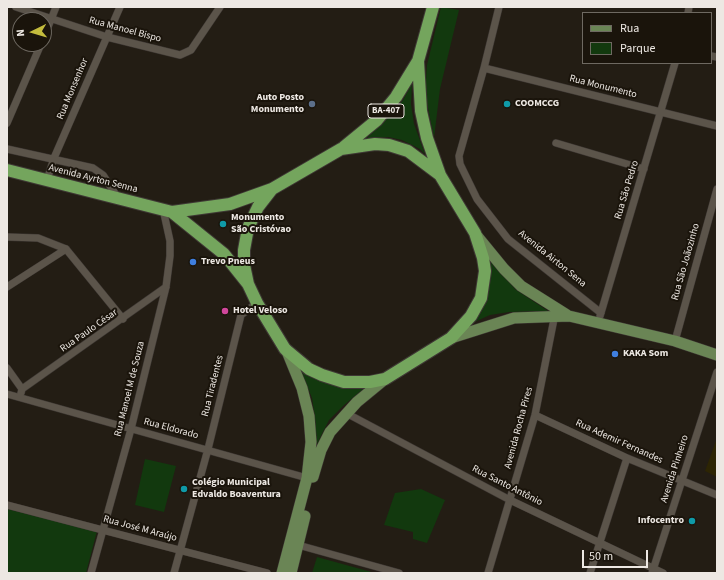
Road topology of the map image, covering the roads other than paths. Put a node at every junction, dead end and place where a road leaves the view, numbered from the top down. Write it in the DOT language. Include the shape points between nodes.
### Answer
graph roads {
  1 [pos="16,7"];
  2 [pos="56,7"];
  3 [pos="120,7"];
  4 [pos="220,7"];
  5 [pos="433,7"];
  6 [pos="499,7"];
  7 [pos="32,12"];
  8 [pos="52,18"];
  9 [pos="107,37"];
  10 [pos="38,52"];
  11 [pos="418,61"];
  12 [pos="675,64"];
  13 [pos="484,68"];
  14 [pos="661,112"];
  15 [pos="7,123"];
  16 [pos="717,126"];
  17 [pos="556,143"];
  18 [pos="7,149"];
  19 [pos="341,149"];
  20 [pos="54,158"];
  21 [pos="644,169"];
  22 [pos="7,170"];
  23 [pos="440,175"];
  24 [pos="47,180"];
  25 [pos="272,189"];
  26 [pos="717,189"];
  27 [pos="118,199"];
  28 [pos="167,210"];
  29 [pos="475,233"];
  30 [pos="7,237"];
  31 [pos="66,249"];
  32 [pos="248,284"];
  33 [pos="7,287"];
  34 [pos="166,287"];
  35 [pos="257,303"];
  36 [pos="556,312"];
  37 [pos="600,318"];
  38 [pos="123,319"];
  39 [pos="451,338"];
  40 [pos="675,341"];
  41 [pos="285,349"];
  42 [pos="717,355"];
  43 [pos="7,368"];
  44 [pos="717,372"];
  45 [pos="385,379"];
  46 [pos="22,389"];
  47 [pos="7,394"];
  48 [pos="20,397"];
  49 [pos="346,413"];
  50 [pos="535,415"];
  51 [pos="131,429"];
  52 [pos="208,449"];
  53 [pos="627,458"];
  54 [pos="310,479"];
  55 [pos="682,481"];
  56 [pos="717,494"];
  57 [pos="510,500"];
  58 [pos="7,505"];
  59 [pos="104,529"];
  60 [pos="600,543"];
  61 [pos="298,545"];
  62 [pos="180,550"];
  63 [pos="381,570"];
  64 [pos="653,570"];
  65 [pos="91,573"];
  66 [pos="174,573"];
  67 [pos="267,573"];
  68 [pos="282,573"];
  69 [pos="291,573"];
  70 [pos="399,573"];
  71 [pos="488,573"];
  72 [pos="590,573"];
  73 [pos="663,573"];
  1 -- 7 [label="street, Rua Manoel Bispo"];
  2 -- 8 [label="street"];
  3 -- 9 [label="street, Rua Monsenhor"];
  4 -- 9 [label="street, Rua Manoel Bispo" via="191,50 184,54"];
  5 -- 11 [label="highway"];
  6 -- 13 [label="street"];
  8 -- 9 [label="street, Rua Manoel Bispo"];
  9 -- 20 [label="street, Rua Monsenhor"];
  10 -- 15 [label="street"];
  11 -- 19 [label="highway, BA-407" via="386,110"];
  11 -- 23 [label="highway" via="421,111"];
  12 -- 14 [label="street, Rua São Pedro"];
  13 -- 14 [label="street, Rua Monumento"];
  13 -- 37 [label="street, Avenida Airton Sena" via="459,156 464,174 477,199 508,239"];
  14 -- 16 [label="street, Rua Monumento"];
  14 -- 21 [label="street, Rua São Pedro"];
  17 -- 21 [label="street"];
  18 -- 20 [label="street"];
  19 -- 23 [label="highway, Avenida Ayrton Senna" via="369,144 389,145 418,157"];
  19 -- 25 [label="highway, Avenida Ayrton Senna"];
  20 -- 24 [label="street, Rua Monsenhor"];
  20 -- 27 [label="street" via="93,168 103,175"];
  21 -- 37 [label="street, Rua São Pedro"];
  22 -- 24 [label="highway, Avenida Ayrton Senna"];
  23 -- 29 [label="highway, Avenida Ayrton Senna"];
  24 -- 27 [label="highway, Avenida Ayrton Senna"];
  25 -- 28 [label="highway, Avenida Ayrton Senna" via="230,204"];
  25 -- 32 [label="highway, Avenida Ayrton Senna" via="258,207 248,228 244,250"];
  26 -- 40 [label="street, Rua São Joãozinho"];
  27 -- 28 [label="highway, Avenida Ayrton Senna"];
  28 -- 32 [label="highway, Avenida Ayrton Senna" via="218,247"];
  28 -- 34 [label="street, Rua Manoel M de Souza" via="170,256"];
  29 -- 36 [label="main road" via="512,278"];
  29 -- 39 [label="highway, Avenida Ayrton Senna" via="485,271 483,291 471,316"];
  30 -- 31 [label="street" via="38,238"];
  31 -- 33 [label="street"];
  31 -- 38 [label="street"];
  32 -- 35 [label="highway, Avenida Ayrton Senna"];
  34 -- 38 [label="street, Rua Paulo César"];
  34 -- 51 [label="street, Rua Manoel M de Souza"];
  35 -- 41 [label="highway, Avenida Ayrton Senna"];
  35 -- 52 [label="street, Rua Tiradentes" via="241,315"];
  36 -- 37 [label="main road, Avenida Airton Sena" via="569,316"];
  36 -- 39 [label="main road, Avenida Airton Sena" via="514,318"];
  36 -- 50 [label="street, Avenida Rocha Pires"];
  37 -- 40 [label="main road, Avenida Airton Sena"];
  38 -- 46 [label="street, Rua Paulo César"];
  39 -- 45 [label="highway, Avenida Ayrton Senna"];
  40 -- 42 [label="main road, Avenida Airton Sena"];
  41 -- 45 [label="highway, Avenida Ayrton Senna" via="310,369 332,379 358,383"];
  41 -- 54 [label="main road" via="302,388 309,416"];
  43 -- 46 [label="street"];
  44 -- 55 [label="street, Avenida Pinheiro"];
  45 -- 49 [label="main road"];
  46 -- 48 [label="street"];
  47 -- 48 [label="street, Rua Eldorado"];
  48 -- 51 [label="street, Rua Eldorado"];
  49 -- 54 [label="main road" via="324,441"];
  49 -- 57 [label="street, Rua Santo Antônio"];
  50 -- 53 [label="street, Rua Ademir Fernandes"];
  50 -- 57 [label="street, Avenida Rocha Pires"];
  51 -- 52 [label="street, Rua Eldorado"];
  51 -- 59 [label="street, Rua Manoel M de Souza"];
  52 -- 54 [label="street, Rua Eldorado"];
  52 -- 62 [label="street, Rua Tiradentes"];
  53 -- 55 [label="street, Rua Ademir Fernandes"];
  53 -- 60 [label="street"];
  54 -- 61 [label="main road"];
  54 -- 68 [label="main road"];
  55 -- 56 [label="street, Rua Ademir Fernandes"];
  55 -- 64 [label="street, Avenida Pinheiro"];
  57 -- 60 [label="street, Rua Santo Antônio"];
  57 -- 71 [label="street, Avenida Rocha Pires"];
  58 -- 59 [label="street, Rua José M Araújo"];
  59 -- 62 [label="street, Rua José M Araújo"];
  59 -- 65 [label="street, Rua Manoel M de Souza"];
  60 -- 64 [label="street, Rua Santo Antônio"];
  60 -- 72 [label="street"];
  61 -- 63 [label="street"];
  61 -- 69 [label="main road"];
  62 -- 66 [label="street, Rua Tiradentes"];
  62 -- 67 [label="street, Rua José M Araújo"];
  63 -- 70 [label="street"];
  64 -- 73 [label="street, Rua Santo Antônio"];
}
